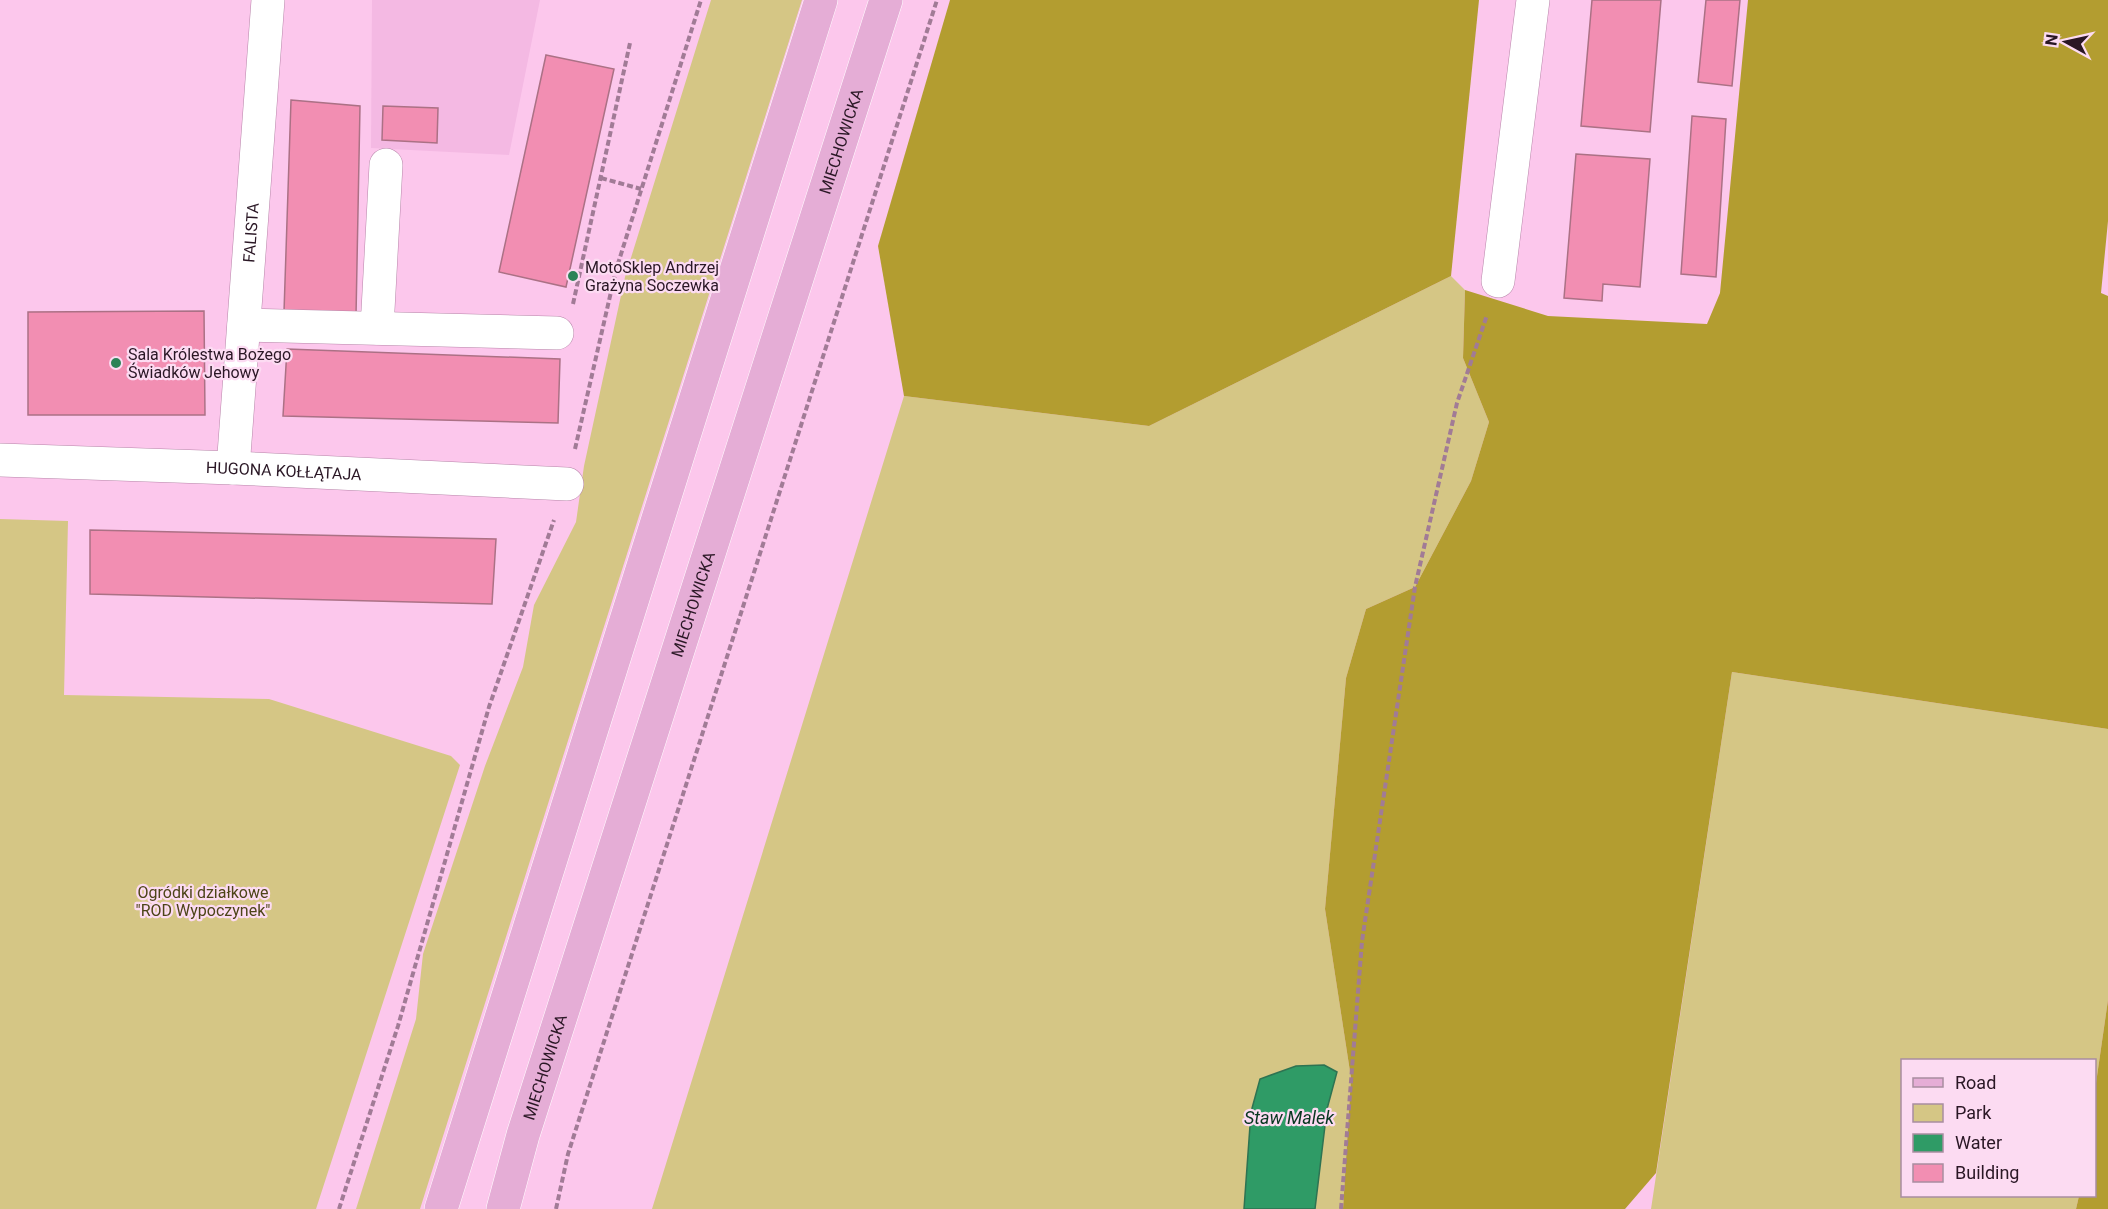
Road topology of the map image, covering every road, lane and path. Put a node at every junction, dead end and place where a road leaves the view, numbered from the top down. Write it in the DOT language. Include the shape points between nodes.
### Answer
graph roads {
  1 [pos="268,0"];
  2 [pos="701,0"];
  3 [pos="821,0"];
  4 [pos="886,0"];
  5 [pos="937,0"];
  6 [pos="1533,0"];
  7 [pos="630,43"];
  8 [pos="386,165"];
  9 [pos="601,178"];
  10 [pos="641,189"];
  11 [pos="1498,281"];
  12 [pos="244,325"];
  13 [pos="377,328"];
  14 [pos="557,333"];
  15 [pos="0,460"];
  16 [pos="233,468"];
  17 [pos="567,484"];
  18 [pos="339,1209"];
  19 [pos="441,1209"];
  20 [pos="503,1209"];
  21 [pos="556,1209"];
  22 [pos="1341,1209"];
  1 -- 12 [label="street, FALISTA"];
  2 -- 10 [label="path"];
  3 -- 19 [label="main road"];
  4 -- 20 [label="main road, MIECHOWICKA" via="523,1135"];
  5 -- 21 [label="path" via="568,1154"];
  6 -- 11 [label="street"];
  7 -- 9 [label="path"];
  8 -- 13 [label="street"];
  9 -- 10 [label="path"];
  9 -- 14 [label="path" via="568,326"];
  10 -- 17 [label="path" via="616,270"];
  11 -- 22 [label="path" via="1457,403 1415,587 1362,941"];
  12 -- 13 [label="street"];
  12 -- 16 [label="street, FALISTA"];
  13 -- 14 [label="street"];
  15 -- 16 [label="street, HUGONA KOŁŁĄTAJA"];
  16 -- 17 [label="street, HUGONA KOŁŁĄTAJA"];
  17 -- 18 [label="path" via="489,707 398,1026"];
}
